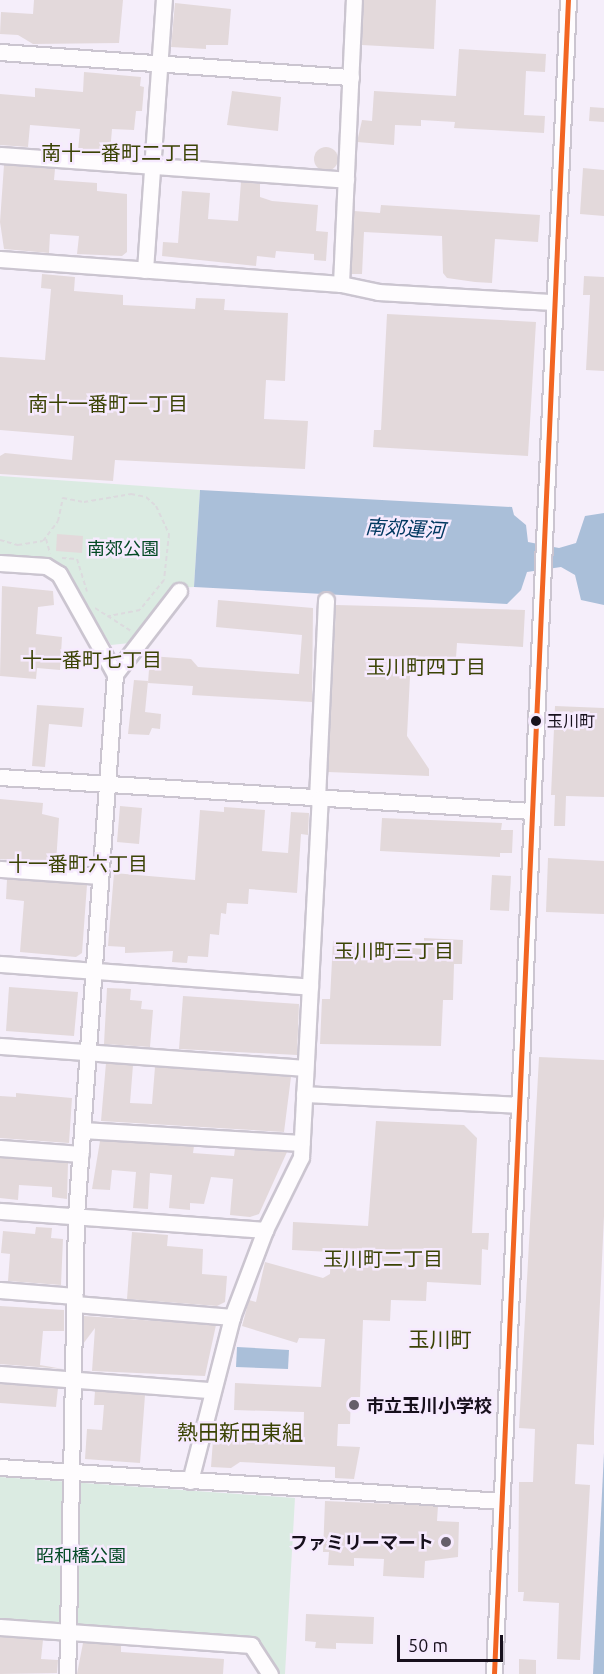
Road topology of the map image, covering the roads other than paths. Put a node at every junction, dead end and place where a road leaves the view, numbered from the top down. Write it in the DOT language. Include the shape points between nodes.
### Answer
graph roads {
  1 [pos="164,0"];
  2 [pos="354,0"];
  3 [pos="568,0"];
  4 [pos="0,52"];
  5 [pos="159,63"];
  6 [pos="351,77"];
  7 [pos="0,155"];
  8 [pos="152,165"];
  9 [pos="346,180"];
  10 [pos="0,259"];
  11 [pos="145,270"];
  12 [pos="341,284"];
  13 [pos="554,302"];
  14 [pos="0,563"];
  15 [pos="179,591"];
  16 [pos="326,600"];
  17 [pos="115,674"];
  18 [pos="0,777"];
  19 [pos="106,785"];
  20 [pos="319,799"];
  21 [pos="532,811"];
  22 [pos="0,869"];
  23 [pos="100,876"];
  24 [pos="0,964"];
  25 [pos="93,971"];
  26 [pos="310,987"];
  27 [pos="0,1047"];
  28 [pos="88,1053"];
  29 [pos="305,1068"];
  30 [pos="304,1094"];
  31 [pos="519,1105"];
  32 [pos="82,1130"];
  33 [pos="302,1143"];
  34 [pos="0,1148"];
  35 [pos="81,1154"];
  36 [pos="0,1211"];
  37 [pos="76,1216"];
  38 [pos="265,1230"];
  39 [pos="0,1290"];
  40 [pos="75,1300"];
  41 [pos="232,1317"];
  42 [pos="0,1374"];
  43 [pos="73,1380"];
  44 [pos="210,1390"];
  45 [pos="0,1467"];
  46 [pos="71,1472"];
  47 [pos="190,1481"];
  48 [pos="501,1501"];
  49 [pos="0,1627"];
  50 [pos="69,1631"];
  51 [pos="67,1674"];
  52 [pos="270,1674"];
  53 [pos="494,1674"];
  1 -- 5 [label="street"];
  2 -- 6 [label="street"];
  3 -- 13 [label="street"];
  4 -- 5 [label="street"];
  5 -- 6 [label="street"];
  5 -- 8 [label="street"];
  6 -- 9 [label="street"];
  7 -- 8 [label="street"];
  8 -- 9 [label="street"];
  8 -- 11 [label="street"];
  9 -- 12 [label="street"];
  10 -- 11 [label="street"];
  11 -- 12 [label="street"];
  12 -- 13 [label="street" via="378,292"];
  13 -- 21 [label="street"];
  14 -- 17 [label="street" via="46,566 59,574"];
  15 -- 17 [label="street"];
  16 -- 20 [label="street"];
  17 -- 19 [label="street"];
  18 -- 19 [label="street"];
  19 -- 20 [label="street"];
  19 -- 23 [label="street"];
  20 -- 21 [label="street"];
  20 -- 26 [label="street"];
  21 -- 31 [label="street"];
  22 -- 23 [label="street"];
  23 -- 25 [label="street"];
  24 -- 25 [label="street"];
  25 -- 26 [label="street"];
  25 -- 28 [label="street"];
  26 -- 29 [label="street"];
  27 -- 28 [label="street"];
  28 -- 29 [label="street"];
  28 -- 32 [label="street"];
  29 -- 30 [label="street"];
  30 -- 31 [label="street"];
  30 -- 33 [label="street"];
  31 -- 48 [label="street"];
  32 -- 33 [label="street"];
  32 -- 35 [label="street"];
  33 -- 38 [label="street" via="301,1157"];
  34 -- 35 [label="street"];
  35 -- 37 [label="street"];
  36 -- 37 [label="street"];
  37 -- 38 [label="street"];
  37 -- 40 [label="street"];
  38 -- 41 [label="street"];
  39 -- 40 [label="street"];
  40 -- 41 [label="street"];
  40 -- 43 [label="street"];
  41 -- 44 [label="street"];
  42 -- 43 [label="street"];
  43 -- 44 [label="street"];
  43 -- 46 [label="street"];
  44 -- 47 [label="street"];
  45 -- 46 [label="street"];
  46 -- 47 [label="street"];
  46 -- 50 [label="street"];
  47 -- 48 [label="street"];
  48 -- 53 [label="street"];
  49 -- 50 [label="street"];
  50 -- 51 [label="street"];
  50 -- 52 [label="street" via="251,1645"];
}
